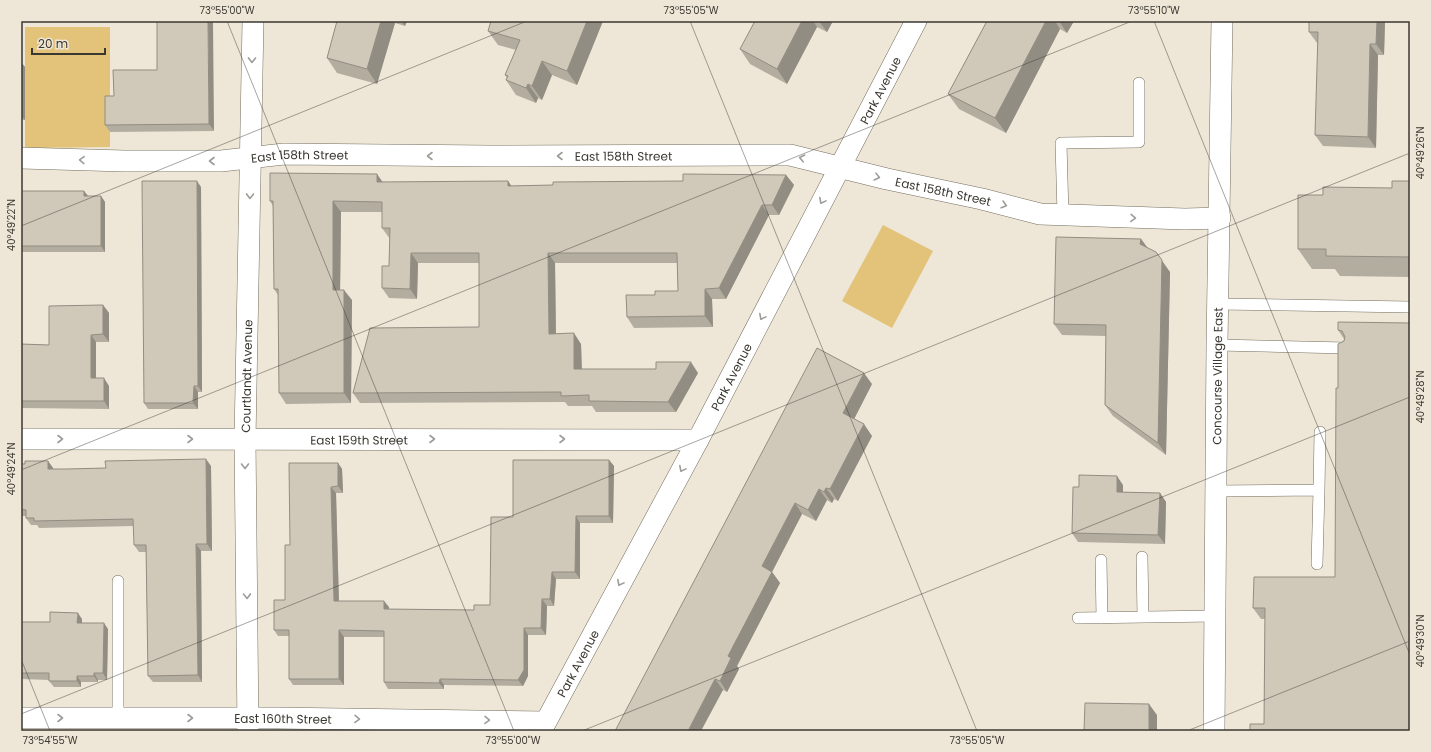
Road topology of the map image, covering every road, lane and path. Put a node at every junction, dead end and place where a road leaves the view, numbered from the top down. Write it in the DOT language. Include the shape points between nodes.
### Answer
graph roads {
  1 [pos="253,21"];
  2 [pos="916,21"];
  3 [pos="1222,21"];
  4 [pos="1139,83"];
  5 [pos="21,158"];
  6 [pos="251,158"];
  7 [pos="840,167"];
  8 [pos="1063,215"];
  9 [pos="1220,218"];
  10 [pos="1217,304"];
  11 [pos="1410,307"];
  12 [pos="1217,345"];
  13 [pos="1346,348"];
  14 [pos="1320,432"];
  15 [pos="21,439"];
  16 [pos="245,439"];
  17 [pos="698,440"];
  18 [pos="1319,490"];
  19 [pos="1216,491"];
  20 [pos="1142,557"];
  21 [pos="1101,560"];
  22 [pos="1317,564"];
  23 [pos="118,581"];
  24 [pos="1215,616"];
  25 [pos="1143,617"];
  26 [pos="1078,618"];
  27 [pos="1102,618"];
  28 [pos="21,718"];
  29 [pos="118,718"];
  30 [pos="248,724"];
  31 [pos="543,726"];
  32 [pos="1214,731"];
  1 -- 6 [label="street, Courtlandt Avenue, one-way"];
  2 -- 7 [label="street, Park Avenue"];
  3 -- 9 [label="street, Concourse Village East"];
  4 -- 8 [label="lane" via="1140,142 1061,143"];
  6 -- 5 [label="street, East 158th Street, one-way" via="221,161"];
  7 -- 6 [label="street, East 158th Street, one-way" via="790,155 284,154"];
  6 -- 16 [label="street, Courtlandt Avenue, one-way"];
  7 -- 8 [label="street, East 158th Street, one-way" via="1025,211"];
  7 -- 17 [label="street, Park Avenue, one-way"];
  8 -- 9 [label="street, East 158th Street, one-way"];
  9 -- 10 [label="street, Concourse Village East"];
  10 -- 11 [label="lane"];
  10 -- 12 [label="street, Concourse Village East"];
  12 -- 13 [label="lane"];
  12 -- 19 [label="street, Concourse Village East"];
  14 -- 18 [label="lane"];
  15 -- 16 [label="street, East 159th Street, one-way"];
  16 -- 17 [label="street, East 159th Street, one-way"];
  16 -- 30 [label="street, Courtlandt Avenue, one-way"];
  17 -- 31 [label="street, Park Avenue, one-way"];
  18 -- 19 [label="lane"];
  18 -- 22 [label="lane"];
  19 -- 24 [label="street, Concourse Village East"];
  20 -- 25 [label="lane"];
  21 -- 27 [label="lane"];
  23 -- 29 [label="lane"];
  24 -- 25 [label="lane"];
  24 -- 32 [label="street, Concourse Village East"];
  25 -- 27 [label="lane"];
  26 -- 27 [label="lane"];
  28 -- 29 [label="street, East 160th Street, one-way"];
  29 -- 30 [label="street, East 160th Street, one-way"];
  30 -- 31 [label="street, East 160th Street, one-way"];
}
